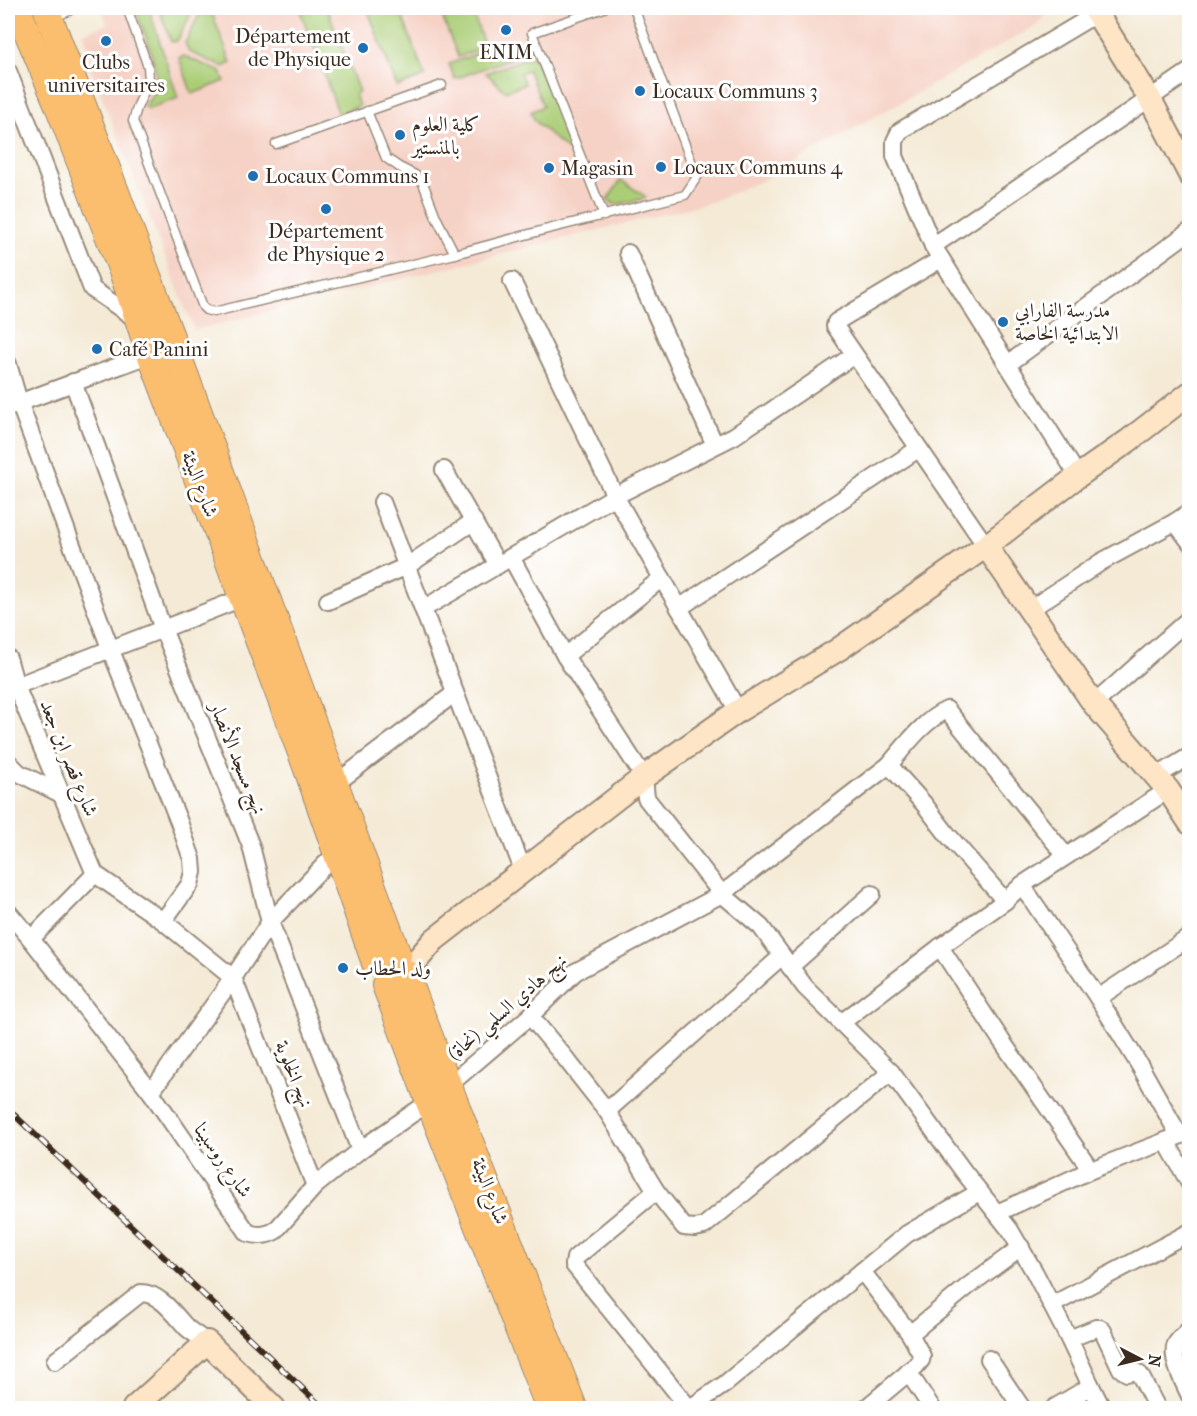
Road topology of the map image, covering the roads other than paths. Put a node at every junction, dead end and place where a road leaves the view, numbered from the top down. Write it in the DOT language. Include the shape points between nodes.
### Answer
graph roads {
  1 [pos="127,8"];
  2 [pos="604,8"];
  3 [pos="634,8"];
  4 [pos="1100,10"];
  5 [pos="55,11"];
  6 [pos="21,17"];
  7 [pos="8,71"];
  8 [pos="1190,71"];
  9 [pos="442,85"];
  10 [pos="1150,99"];
  11 [pos="367,111"];
  12 [pos="276,144"];
  13 [pos="1190,175"];
  14 [pos="604,216"];
  15 [pos="1190,231"];
  16 [pos="937,252"];
  17 [pos="628,253"];
  18 [pos="455,254"];
  19 [pos="512,281"];
  20 [pos="156,345"];
  21 [pos="854,355"];
  22 [pos="8,364"];
  23 [pos="1008,364"];
  24 [pos="74,382"];
  25 [pos="1190,393"];
  26 [pos="13,405"];
  27 [pos="715,445"];
  28 [pos="918,449"];
  29 [pos="444,470"];
  30 [pos="1078,476"];
  31 [pos="615,496"];
  32 [pos="382,502"];
  33 [pos="1190,512"];
  34 [pos="474,521"];
  35 [pos="1175,522"];
  36 [pos="1190,542"];
  37 [pos="986,546"];
  38 [pos="505,561"];
  39 [pos="406,566"];
  40 [pos="662,578"];
  41 [pos="242,598"];
  42 [pos="328,601"];
  43 [pos="679,608"];
  44 [pos="423,609"];
  45 [pos="1029,610"];
  46 [pos="1190,618"];
  47 [pos="163,629"];
  48 [pos="110,648"];
  49 [pos="565,656"];
  50 [pos="8,658"];
  51 [pos="16,686"];
  52 [pos="455,693"];
  53 [pos="1094,704"];
  54 [pos="738,711"];
  55 [pos="1190,756"];
  56 [pos="8,762"];
  57 [pos="889,765"];
  58 [pos="644,777"];
  59 [pos="335,783"];
  60 [pos="1162,783"];
  61 [pos="61,794"];
  62 [pos="1190,823"];
  63 [pos="336,853"];
  64 [pos="1066,856"];
  65 [pos="523,870"];
  66 [pos="95,874"];
  67 [pos="1022,885"];
  68 [pos="722,894"];
  69 [pos="872,894"];
  70 [pos="1005,901"];
  71 [pos="8,912"];
  72 [pos="163,921"];
  73 [pos="270,922"];
  74 [pos="1190,937"];
  75 [pos="31,939"];
  76 [pos="940,947"];
  77 [pos="786,962"];
  78 [pos="391,969"];
  79 [pos="233,978"];
  80 [pos="1098,998"];
  81 [pos="530,1016"];
  82 [pos="841,1023"];
  83 [pos="891,1072"];
  84 [pos="150,1092"];
  85 [pos="438,1094"];
  86 [pos="607,1111"];
  87 [pos="1178,1136"];
  88 [pos="360,1150"];
  89 [pos="1091,1170"];
  90 [pos="1190,1184"];
  91 [pos="315,1186"];
  92 [pos="656,1191"];
  93 [pos="979,1192"];
  94 [pos="997,1213"];
  95 [pos="1190,1232"];
  96 [pos="1020,1247"];
  97 [pos="861,1271"];
  98 [pos="1052,1305"];
  99 [pos="1190,1329"];
  100 [pos="910,1334"];
  101 [pos="1069,1339"];
  102 [pos="207,1342"];
  103 [pos="989,1359"];
  104 [pos="55,1361"];
  105 [pos="908,1372"];
  106 [pos="1090,1386"];
  107 [pos="1190,1396"];
  108 [pos="134,1408"];
  109 [pos="274,1408"];
  110 [pos="549,1408"];
  111 [pos="574,1408"];
  112 [pos="689,1408"];
  113 [pos="866,1408"];
  114 [pos="932,1408"];
  115 [pos="1022,1408"];
  116 [pos="1054,1408"];
  117 [pos="1102,1408"];
  118 [pos="1156,1408"];
  1 -- 18 [label="lane" via="149,80 133,121 206,310 214,312"];
  2 -- 14 [label="lane" via="532,33"];
  3 -- 14 [label="lane" via="697,177 685,195"];
  4 -- 10 [label="street"];
  4 -- 16 [label="street" via="900,131 895,141 896,156"];
  5 -- 6 [label="main road"];
  5 -- 20 [label="main road, شارع البيئة" via="143,262"];
  6 -- 20 [label="main road, شارع البيئة" via="122,271"];
  7 -- 20 [label="street" via="92,289"];
  8 -- 10 [label="street"];
  9 -- 11 [label="lane"];
  10 -- 13 [label="street"];
  10 -- 16 [label="street"];
  11 -- 12 [label="lane"];
  11 -- 18 [label="lane" via="386,158 423,183"];
  14 -- 18 [label="lane"];
  15 -- 23 [label="street"];
  16 -- 21 [label="street" via="836,322 836,330"];
  16 -- 23 [label="street"];
  17 -- 27 [label="street"];
  19 -- 31 [label="street"];
  20 -- 24 [label="street"];
  20 -- 41 [label="main road, شارع البيئة"];
  20 -- 59 [label="main road, شارع البيئة"];
  21 -- 27 [label="street"];
  21 -- 28 [label="street"];
  22 -- 26 [label="street"];
  23 -- 30 [label="street"];
  24 -- 26 [label="street"];
  24 -- 47 [label="street, نهج مسجد الأنصار"];
  25 -- 30 [label="street"];
  26 -- 48 [label="street"];
  27 -- 31 [label="street"];
  28 -- 37 [label="street"];
  28 -- 43 [label="street"];
  29 -- 34 [label="street"];
  30 -- 37 [label="street"];
  31 -- 38 [label="street"];
  31 -- 40 [label="street"];
  32 -- 39 [label="street"];
  33 -- 35 [label="street"];
  34 -- 38 [label="street"];
  34 -- 39 [label="street"];
  35 -- 36 [label="street"];
  35 -- 45 [label="street" via="1101,562"];
  37 -- 45 [label="street"];
  37 -- 54 [label="street" via="839,649"];
  38 -- 44 [label="street"];
  38 -- 49 [label="street"];
  39 -- 42 [label="street"];
  39 -- 44 [label="street"];
  40 -- 43 [label="street"];
  40 -- 49 [label="street"];
  41 -- 47 [label="street"];
  41 -- 63 [label="main road, شارع البيئة"];
  43 -- 54 [label="street"];
  44 -- 52 [label="street"];
  45 -- 53 [label="street"];
  46 -- 53 [label="street"];
  47 -- 48 [label="street"];
  47 -- 73 [label="street, نهج مسجد الأنصار" via="251,846"];
  48 -- 51 [label="street"];
  48 -- 72 [label="street" via="192,860 190,884"];
  49 -- 58 [label="street"];
  50 -- 51 [label="street, شارع قصر ابن جعد"];
  51 -- 61 [label="street, شارع قصر ابن جعد"];
  52 -- 59 [label="street"];
  52 -- 65 [label="street"];
  53 -- 60 [label="street"];
  54 -- 58 [label="street"];
  55 -- 60 [label="street"];
  56 -- 61 [label="street" via="19,773"];
  57 -- 64 [label="street, نهج هادي السلمي (نحاة)" via="912,738 947,710"];
  57 -- 68 [label="street, نهج هادي السلمي (نحاة)"];
  57 -- 70 [label="street"];
  58 -- 65 [label="street"];
  58 -- 68 [label="street" via="646,798"];
  59 -- 78 [label="main road, شارع البيئة"];
  60 -- 62 [label="street"];
  60 -- 64 [label="street"];
  61 -- 66 [label="street, شارع قصر ابن جعد"];
  63 -- 73 [label="street"];
  63 -- 78 [label="main road, شارع البيئة"];
  64 -- 67 [label="street"];
  65 -- 78 [label="street"];
  66 -- 72 [label="street"];
  66 -- 75 [label="street"];
  67 -- 70 [label="street"];
  67 -- 80 [label="street"];
  68 -- 77 [label="street" via="761,927"];
  68 -- 81 [label="street, نهج هادي السلمي (نحاة)" via="575,972"];
  69 -- 77 [label="street"];
  70 -- 76 [label="street"];
  71 -- 75 [label="street, شارع روسبينا"];
  72 -- 79 [label="street"];
  73 -- 79 [label="street"];
  73 -- 88 [label="street, نهج مسجد الأنصار"];
  74 -- 80 [label="street"];
  75 -- 84 [label="street, شارع روسبينا"];
  76 -- 82 [label="street"];
  76 -- 89 [label="street"];
  77 -- 82 [label="street"];
  77 -- 86 [label="street"];
  78 -- 85 [label="main road, شارع البيئة"];
  79 -- 84 [label="street"];
  79 -- 91 [label="street, نهج الخلوية"];
  80 -- 87 [label="street"];
  81 -- 85 [label="street, نهج هادي السلمي (نحاة)"];
  81 -- 86 [label="street"];
  82 -- 83 [label="street"];
  83 -- 92 [label="street" via="704,1226 684,1227"];
  83 -- 93 [label="street"];
  84 -- 91 [label="street, شارع روسبينا" via="248,1233 266,1235 275,1231"];
  85 -- 88 [label="street, شارع روسبينا"];
  85 -- 110 [label="main road, شارع البيئة"];
  85 -- 111 [label="main road, شارع البيئة" via="482,1171"];
  86 -- 92 [label="street"];
  87 -- 89 [label="street"];
  87 -- 90 [label="street"];
  88 -- 91 [label="street, شارع روسبينا"];
  89 -- 94 [label="street"];
  92 -- 112 [label="street" via="575,1258 574,1265"];
  93 -- 94 [label="street"];
  93 -- 97 [label="street" via="907,1234"];
  94 -- 96 [label="street"];
  95 -- 98 [label="street"];
  96 -- 98 [label="street"];
  96 -- 100 [label="street"];
  97 -- 100 [label="street"];
  97 -- 112 [label="street" via="725,1384"];
  98 -- 101 [label="street"];
  99 -- 107 [label="street" via="1175,1345 1175,1351 1178,1371"];
  100 -- 105 [label="street" via="922,1356"];
  101 -- 106 [label="street"];
  101 -- 118 [label="street" via="1100,1328 1121,1369 1140,1375"];
  102 -- 104 [label="street" via="157,1298 141,1293"];
  102 -- 108 [label="street"];
  102 -- 109 [label="street"];
  103 -- 115 [label="street"];
  105 -- 113 [label="street"];
  105 -- 114 [label="street"];
  106 -- 116 [label="street"];
  106 -- 117 [label="street"];
}
